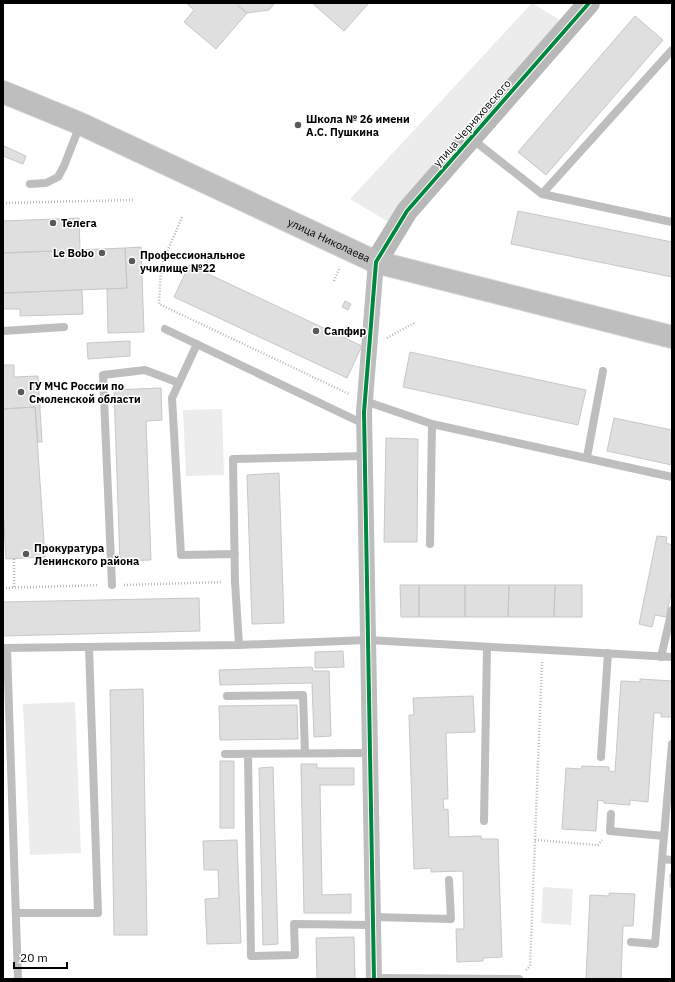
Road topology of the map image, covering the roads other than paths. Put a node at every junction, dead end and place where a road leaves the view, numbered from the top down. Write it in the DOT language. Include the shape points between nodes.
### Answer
graph roads {
  1 [pos="583,5"];
  2 [pos="672,50"];
  3 [pos="3,92"];
  4 [pos="81,124"];
  5 [pos="471,138"];
  6 [pos="30,184"];
  7 [pos="542,194"];
  8 [pos="672,222"];
  9 [pos="376,262"];
  10 [pos="64,326"];
  11 [pos="165,329"];
  12 [pos="3,331"];
  13 [pos="672,337"];
  14 [pos="197,344"];
  15 [pos="604,371"];
  16 [pos="179,383"];
  17 [pos="364,401"];
  18 [pos="364,424"];
  19 [pos="432,424"];
  20 [pos="364,456"];
  21 [pos="587,458"];
  22 [pos="672,477"];
  23 [pos="430,544"];
  24 [pos="235,554"];
  25 [pos="112,585"];
  26 [pos="672,610"];
  27 [pos="368,640"];
  28 [pos="239,645"];
  29 [pos="487,646"];
  30 [pos="89,647"];
  31 [pos="5,648"];
  32 [pos="608,653"];
  33 [pos="661,656"];
  34 [pos="672,657"];
  35 [pos="227,696"];
  36 [pos="672,744"];
  37 [pos="305,753"];
  38 [pos="370,753"];
  39 [pos="225,754"];
  40 [pos="248,754"];
  41 [pos="601,757"];
  42 [pos="611,814"];
  43 [pos="484,821"];
  44 [pos="664,836"];
  45 [pos="662,859"];
  46 [pos="672,860"];
  47 [pos="449,880"];
  48 [pos="16,913"];
  49 [pos="373,921"];
  50 [pos="631,942"];
  51 [pos="374,978"];
  52 [pos="18,979"];
  53 [pos="518,979"];
  1 -- 5 [label="street, улица Черняховского"];
  2 -- 7 [label="lane"];
  3 -- 4 [label="main road, улица Николаева"];
  4 -- 6 [label="lane" via="58,177 46,183"];
  4 -- 9 [label="main road, улица Николаева"];
  5 -- 7 [label="lane"];
  5 -- 9 [label="street, улица Черняховского" via="407,211"];
  7 -- 8 [label="lane"];
  9 -- 13 [label="main road, улица Николаева"];
  9 -- 17 [label="street"];
  10 -- 12 [label="lane"];
  11 -- 14 [label="lane"];
  14 -- 16 [label="lane"];
  14 -- 18 [label="lane"];
  15 -- 21 [label="lane"];
  16 -- 24 [label="lane" via="172,398 181,555"];
  16 -- 25 [label="lane" via="145,370 103,375"];
  17 -- 18 [label="street"];
  17 -- 19 [label="lane"];
  18 -- 20 [label="street"];
  19 -- 21 [label="lane"];
  19 -- 23 [label="lane"];
  20 -- 24 [label="lane" via="233,460"];
  20 -- 27 [label="street"];
  21 -- 22 [label="lane"];
  24 -- 28 [label="lane"];
  26 -- 33 [label="lane"];
  27 -- 28 [label="lane"];
  27 -- 29 [label="lane"];
  27 -- 38 [label="street"];
  28 -- 30 [label="lane"];
  29 -- 32 [label="lane"];
  29 -- 43 [label="lane"];
  30 -- 31 [label="lane"];
  30 -- 48 [label="lane" via="98,913"];
  31 -- 48 [label="lane"];
  32 -- 33 [label="lane"];
  32 -- 41 [label="lane"];
  33 -- 34 [label="lane"];
  35 -- 37 [label="lane" via="303,695"];
  36 -- 44 [label="lane"];
  37 -- 38 [label="lane"];
  37 -- 40 [label="lane"];
  38 -- 49 [label="street"];
  39 -- 40 [label="lane"];
  40 -- 49 [label="lane" via="251,956 295,955 294,924"];
  42 -- 44 [label="lane" via="610,831"];
  44 -- 45 [label="lane"];
  45 -- 46 [label="lane"];
  45 -- 50 [label="lane" via="656,944"];
  47 -- 49 [label="lane" via="451,919"];
  48 -- 52 [label="lane"];
  49 -- 51 [label="street"];
  51 -- 53 [label="lane"];
}
